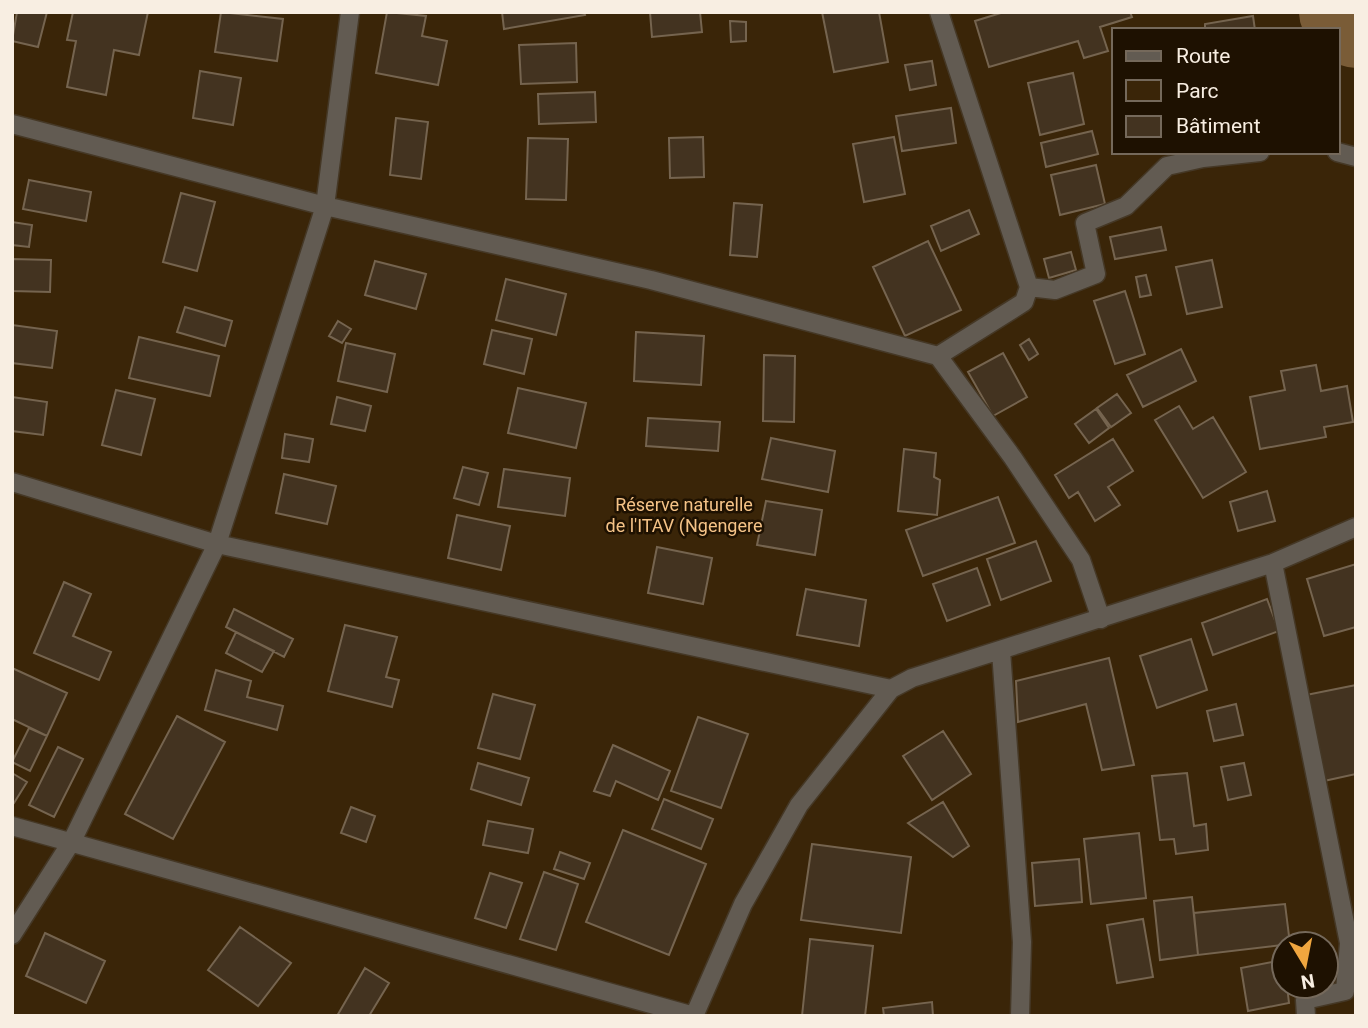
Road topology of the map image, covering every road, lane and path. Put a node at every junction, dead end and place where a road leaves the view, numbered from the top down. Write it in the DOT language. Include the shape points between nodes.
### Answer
graph roads {
  1 [pos="349,12"];
  2 [pos="939,12"];
  3 [pos="12,124"];
  4 [pos="1240,154"];
  5 [pos="325,206"];
  6 [pos="1030,287"];
  7 [pos="938,356"];
  8 [pos="12,482"];
  9 [pos="1356,527"];
  10 [pos="217,544"];
  11 [pos="1273,563"];
  12 [pos="1101,619"];
  13 [pos="1001,651"];
  14 [pos="891,689"];
  15 [pos="12,825"];
  16 [pos="72,841"];
  17 [pos="12,935"];
  18 [pos="1020,1016"];
  19 [pos="1306,1016"];
  1 -- 5 [label="street"];
  2 -- 6 [label="street"];
  3 -- 5 [label="street"];
  4 -- 6 [label="street" via="1167,166 1126,206 1085,223 1096,274 1055,290"];
  5 -- 7 [label="street" via="651,280"];
  5 -- 10 [label="street"];
  6 -- 7 [label="street" via="1024,302"];
  7 -- 12 [label="street" via="1081,560"];
  8 -- 10 [label="street"];
  9 -- 11 [label="street"];
  10 -- 14 [label="street"];
  10 -- 16 [label="street"];
  11 -- 12 [label="street"];
  11 -- 19 [label="street" via="1349,943 1345,991 1304,1000"];
  12 -- 13 [label="street"];
  13 -- 14 [label="street" via="912,678"];
  13 -- 18 [label="street" via="1022,942"];
  14 -- 16 [label="street" via="799,805 743,905 694,1016"];
  15 -- 16 [label="street"];
  16 -- 17 [label="street"];
}
